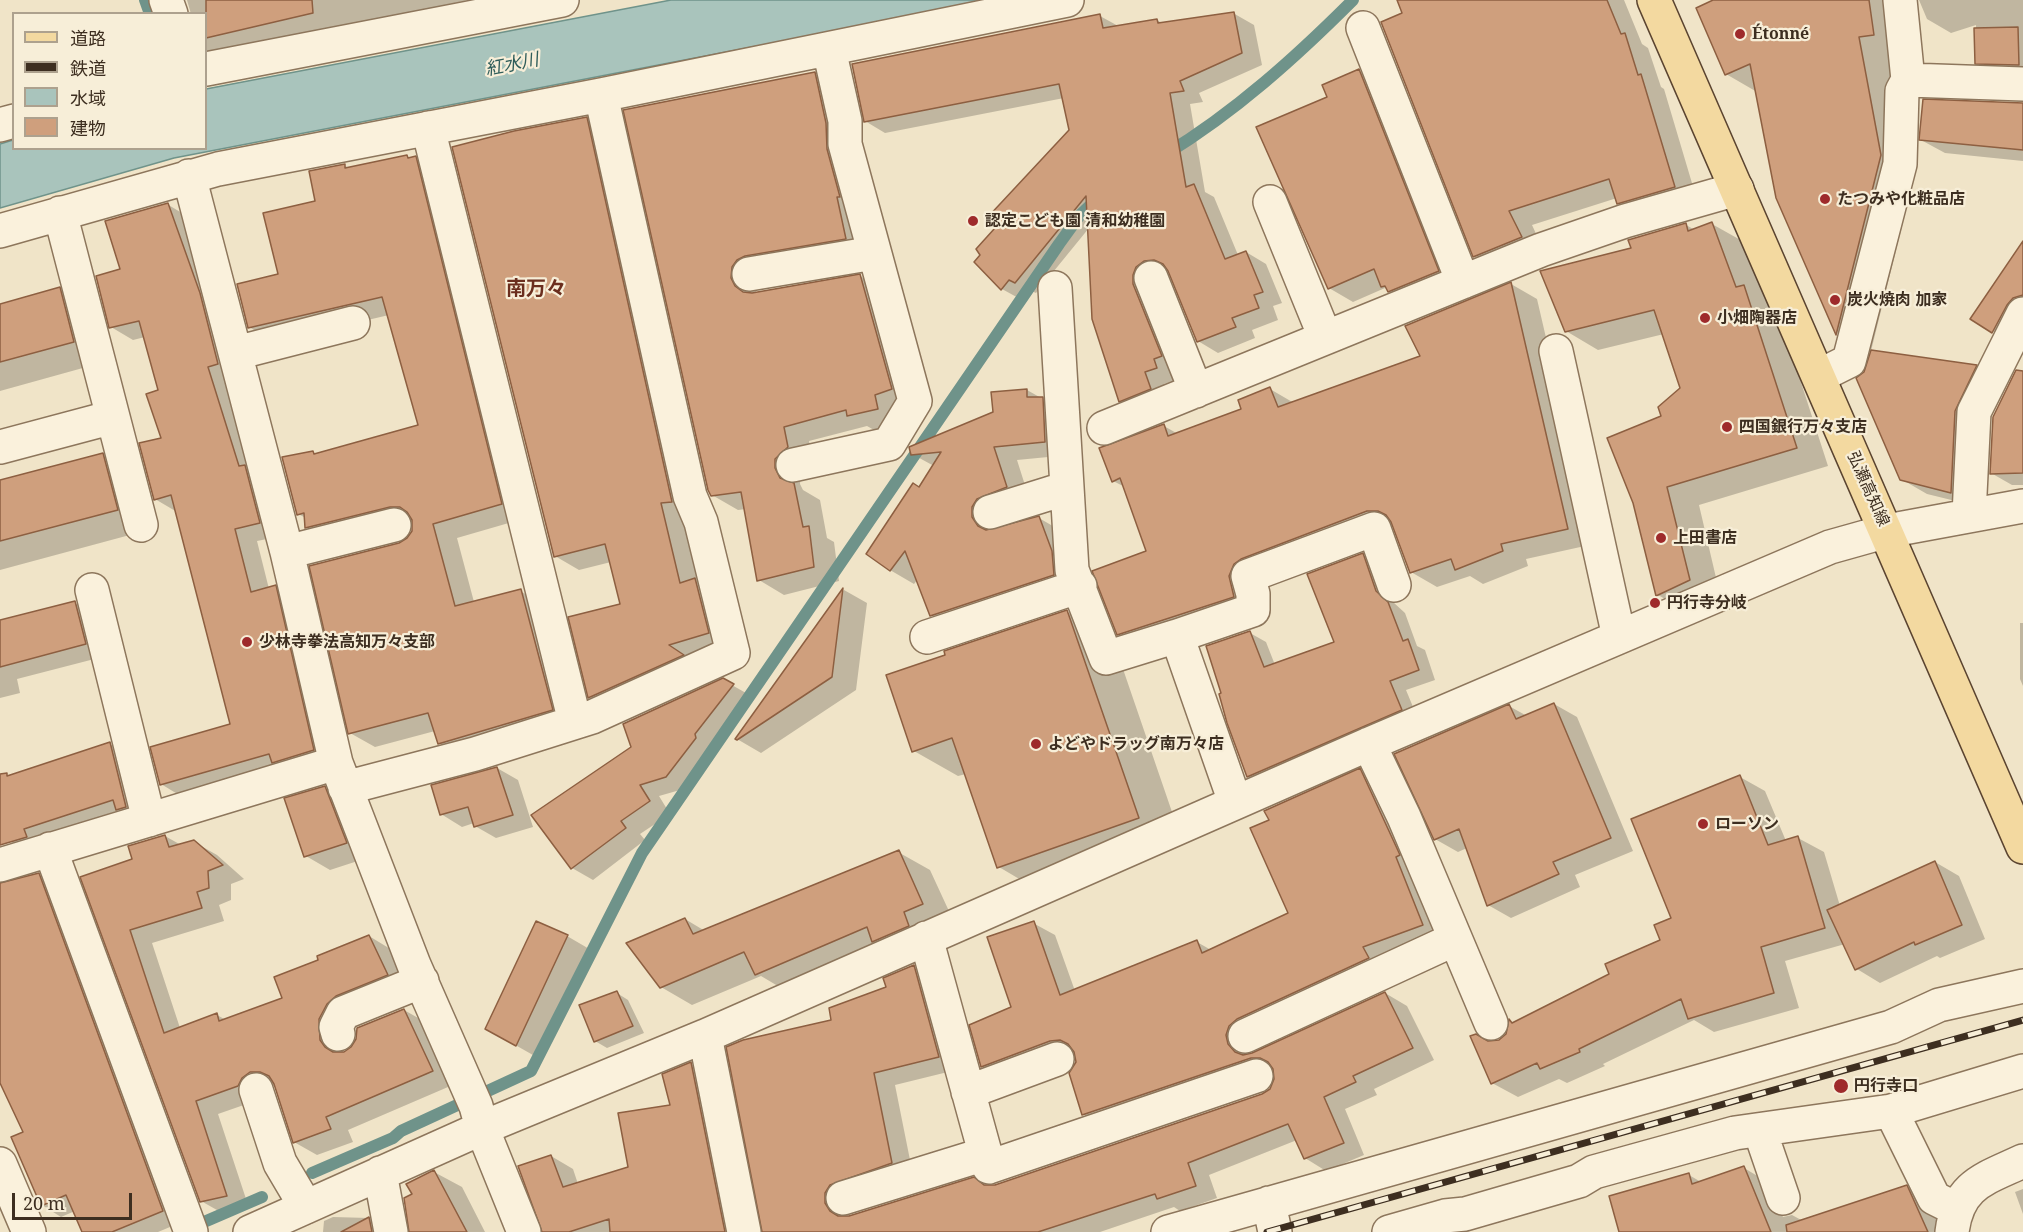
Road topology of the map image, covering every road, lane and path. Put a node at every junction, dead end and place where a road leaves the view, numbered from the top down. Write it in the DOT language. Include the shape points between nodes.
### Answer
graph roads {
  1 [pos="562,0"];
  2 [pos="1067,0"];
  3 [pos="1654,0"];
  4 [pos="1900,0"];
  5 [pos="445,11"];
  6 [pos="1363,27"];
  7 [pos="828,49"];
  8 [pos="207,69"];
  9 [pos="1908,80"];
  10 [pos="2023,84"];
  11 [pos="601,95"];
  12 [pos="428,128"];
  13 [pos="189,176"];
  14 [pos="1737,189"];
  15 [pos="1270,202"];
  16 [pos="60,213"];
  17 [pos="0,231"];
  18 [pos="873,253"];
  19 [pos="749,274"];
  20 [pos="1151,278"];
  21 [pos="1463,282"];
  22 [pos="1055,288"];
  23 [pos="2023,314"];
  24 [pos="353,323"];
  25 [pos="1325,338"];
  26 [pos="1556,351"];
  27 [pos="236,353"];
  28 [pos="1819,376"];
  29 [pos="1196,391"];
  30 [pos="113,417"];
  31 [pos="1104,428"];
  32 [pos="0,447"];
  33 [pos="794,465"];
  34 [pos="1067,488"];
  35 [pos="2023,506"];
  36 [pos="990,512"];
  37 [pos="1969,515"];
  38 [pos="141,525"];
  39 [pos="394,525"];
  40 [pos="1887,531"];
  41 [pos="287,552"];
  42 [pos="1394,585"];
  43 [pos="1080,586"];
  44 [pos="92,590"];
  45 [pos="1177,636"];
  46 [pos="927,637"];
  47 [pos="1619,637"];
  48 [pos="575,722"];
  49 [pos="1369,744"];
  50 [pos="340,776"];
  51 [pos="1235,802"];
  52 [pos="149,820"];
  53 [pos="2023,847"];
  54 [pos="50,849"];
  55 [pos="0,865"];
  56 [pos="926,938"];
  57 [pos="1455,939"];
  58 [pos="422,981"];
  59 [pos="2023,986"];
  60 [pos="1491,1023"];
  61 [pos="338,1035"];
  62 [pos="705,1036"];
  63 [pos="1245,1036"];
  64 [pos="1057,1059"];
  65 [pos="2023,1071"];
  66 [pos="1256,1076"];
  67 [pos="256,1090"];
  68 [pos="968,1092"];
  69 [pos="475,1106"];
  70 [pos="1891,1112"];
  71 [pos="1760,1131"];
  72 [pos="985,1154"];
  73 [pos="2023,1161"];
  74 [pos="0,1164"];
  75 [pos="380,1173"];
  76 [pos="843,1198"];
  77 [pos="1783,1198"];
  78 [pos="306,1207"];
  79 [pos="1272,1218"];
  80 [pos="1954,1220"];
  81 [pos="29,1232"];
  82 [pos="191,1232"];
  83 [pos="250,1232"];
  84 [pos="391,1232"];
  85 [pos="524,1232"];
  86 [pos="744,1232"];
  87 [pos="1168,1232"];
  88 [pos="1389,1232"];
  1 -- 5 [label="street"];
  2 -- 7 [label="street"];
  3 -- 14 [label="main road, 弘瀬高知線"];
  4 -- 9 [label="street"];
  5 -- 8 [label="street"];
  6 -- 21 [label="street"];
  7 -- 11 [label="street"];
  7 -- 18 [label="street" via="845,121 845,144"];
  9 -- 10 [label="street"];
  9 -- 28 [label="street" via="1902,91 1900,164 1849,361"];
  11 -- 12 [label="street"];
  11 -- 48 [label="street" via="690,496 701,522 734,653"];
  12 -- 13 [label="street"];
  12 -- 48 [label="street"];
  13 -- 16 [label="street"];
  13 -- 27 [label="street"];
  14 -- 21 [label="street" via="1572,239"];
  14 -- 28 [label="main road, 弘瀬高知線"];
  15 -- 25 [label="street"];
  16 -- 17 [label="street"];
  16 -- 30 [label="street"];
  18 -- 19 [label="street"];
  18 -- 33 [label="street" via="915,400 888,444"];
  20 -- 29 [label="street"];
  21 -- 25 [label="street"];
  22 -- 34 [label="street"];
  23 -- 37 [label="street" via="1974,412"];
  24 -- 27 [label="street"];
  25 -- 29 [label="street"];
  26 -- 47 [label="street"];
  27 -- 41 [label="street"];
  28 -- 40 [label="main road, 弘瀬高知線"];
  29 -- 31 [label="street"];
  30 -- 32 [label="street"];
  30 -- 38 [label="street"];
  34 -- 36 [label="street"];
  34 -- 43 [label="street" via="1072,570"];
  35 -- 37 [label="street"];
  37 -- 40 [label="street"];
  39 -- 41 [label="street"];
  40 -- 47 [label="street" via="1830,547"];
  40 -- 53 [label="main road, 弘瀬高知線"];
  41 -- 50 [label="street"];
  42 -- 45 [label="street" via="1374,529 1248,576 1253,610"];
  43 -- 45 [label="street" via="1106,658"];
  43 -- 46 [label="street"];
  44 -- 52 [label="street"];
  45 -- 51 [label="street"];
  47 -- 49 [label="street"];
  48 -- 50 [label="street" via="475,754"];
  49 -- 51 [label="street"];
  49 -- 57 [label="street"];
  50 -- 52 [label="street"];
  50 -- 58 [label="street"];
  51 -- 56 [label="street"];
  52 -- 54 [label="street"];
  54 -- 55 [label="street"];
  54 -- 82 [label="street"];
  56 -- 62 [label="street"];
  56 -- 68 [label="street"];
  57 -- 60 [label="street"];
  57 -- 63 [label="street"];
  58 -- 61 [label="street" via="343,1013 336,1026"];
  58 -- 69 [label="street"];
  59 -- 79 [label="street" via="1939,1005 1891,1027 1492,1139"];
  62 -- 69 [label="street"];
  62 -- 86 [label="street"];
  64 -- 68 [label="street"];
  65 -- 70 [label="street"];
  66 -- 72 [label="street" via="988,1167"];
  67 -- 78 [label="street" via="280,1163"];
  68 -- 72 [label="street"];
  69 -- 75 [label="street"];
  69 -- 85 [label="street"];
  70 -- 71 [label="street"];
  70 -- 80 [label="street" via="1934,1198"];
  71 -- 77 [label="street"];
  71 -- 88 [label="street" via="1735,1133 1594,1172 1465,1214"];
  72 -- 76 [label="street"];
  73 -- 80 [label="street" via="1973,1185"];
  74 -- 81 [label="street"];
  75 -- 78 [label="street"];
  75 -- 84 [label="street"];
  78 -- 83 [label="street"];
  79 -- 87 [label="street"];
}
